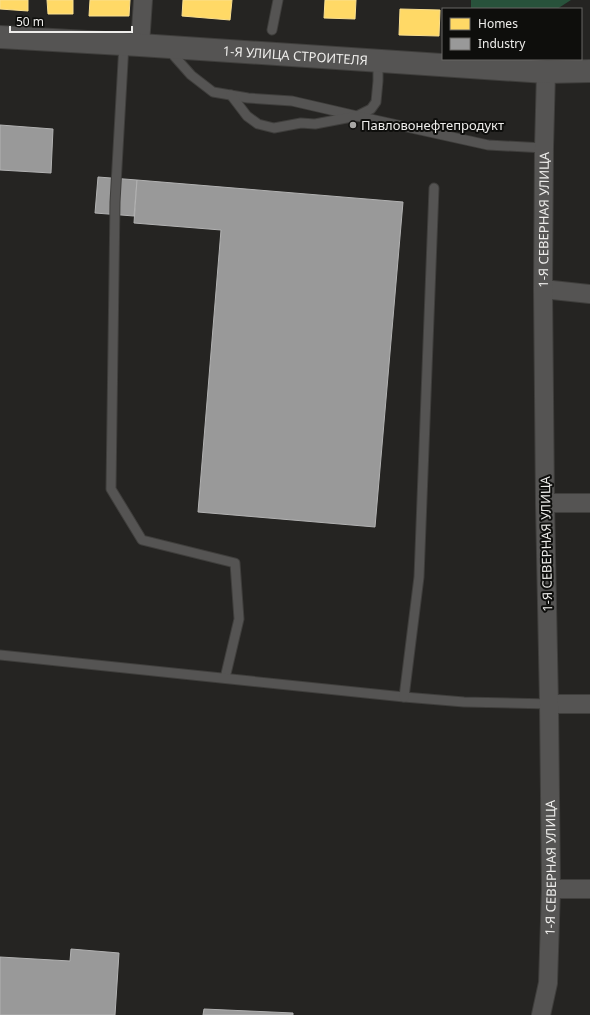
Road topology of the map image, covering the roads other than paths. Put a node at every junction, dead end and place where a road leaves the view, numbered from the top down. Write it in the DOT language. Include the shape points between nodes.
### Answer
graph roads {
  1 [pos="143,0"];
  2 [pos="278,0"];
  3 [pos="272,30"];
  4 [pos="0,37"];
  5 [pos="132,44"];
  6 [pos="166,47"];
  7 [pos="378,61"];
  8 [pos="590,71"];
  9 [pos="546,72"];
  10 [pos="231,95"];
  11 [pos="357,116"];
  12 [pos="544,148"];
  13 [pos="434,188"];
  14 [pos="543,289"];
  15 [pos="590,294"];
  16 [pos="544,503"];
  17 [pos="590,503"];
  18 [pos="0,654"];
  19 [pos="225,678"];
  20 [pos="404,697"];
  21 [pos="549,704"];
  22 [pos="590,704"];
  23 [pos="590,888"];
  24 [pos="551,889"];
  25 [pos="541,1015"];
  1 -- 5 [label="street"];
  2 -- 3 [label="lane"];
  4 -- 5 [label="street, 1-Я УЛИЦА СТРОИТЕЛЯ"];
  5 -- 6 [label="street, 1-Я УЛИЦА СТРОИТЕЛЯ"];
  5 -- 19 [label="lane" via="115,202 111,490 142,540 235,564 239,619"];
  6 -- 7 [label="street, 1-Я УЛИЦА СТРОИТЕЛЯ"];
  6 -- 10 [label="lane" via="191,75 213,92"];
  7 -- 9 [label="street, 1-Я УЛИЦА СТРОИТЕЛЯ"];
  7 -- 11 [label="lane" via="376,102 370,109"];
  8 -- 9 [label="street, 1-Я УЛИЦА СТРОИТЕЛЯ"];
  9 -- 12 [label="street, 1-Я СЕВЕРНАЯ УЛИЦА"];
  10 -- 11 [label="lane" via="292,101"];
  10 -- 11 [label="lane" via="247,116 258,124 274,128"];
  11 -- 12 [label="lane" via="488,146"];
  12 -- 14 [label="street, 1-Я СЕВЕРНАЯ УЛИЦА"];
  13 -- 20 [label="lane" via="419,577"];
  14 -- 15 [label="street"];
  14 -- 16 [label="street, 1-Я СЕВЕРНАЯ УЛИЦА"];
  16 -- 17 [label="street"];
  16 -- 21 [label="street, 1-Я СЕВЕРНАЯ УЛИЦА"];
  18 -- 19 [label="lane"];
  19 -- 20 [label="lane"];
  20 -- 21 [label="lane" via="464,702"];
  21 -- 22 [label="street"];
  21 -- 24 [label="street, 1-Я СЕВЕРНАЯ УЛИЦА"];
  23 -- 24 [label="street"];
  24 -- 25 [label="street, 1-Я СЕВЕРНАЯ УЛИЦА" via="548,983"];
}
